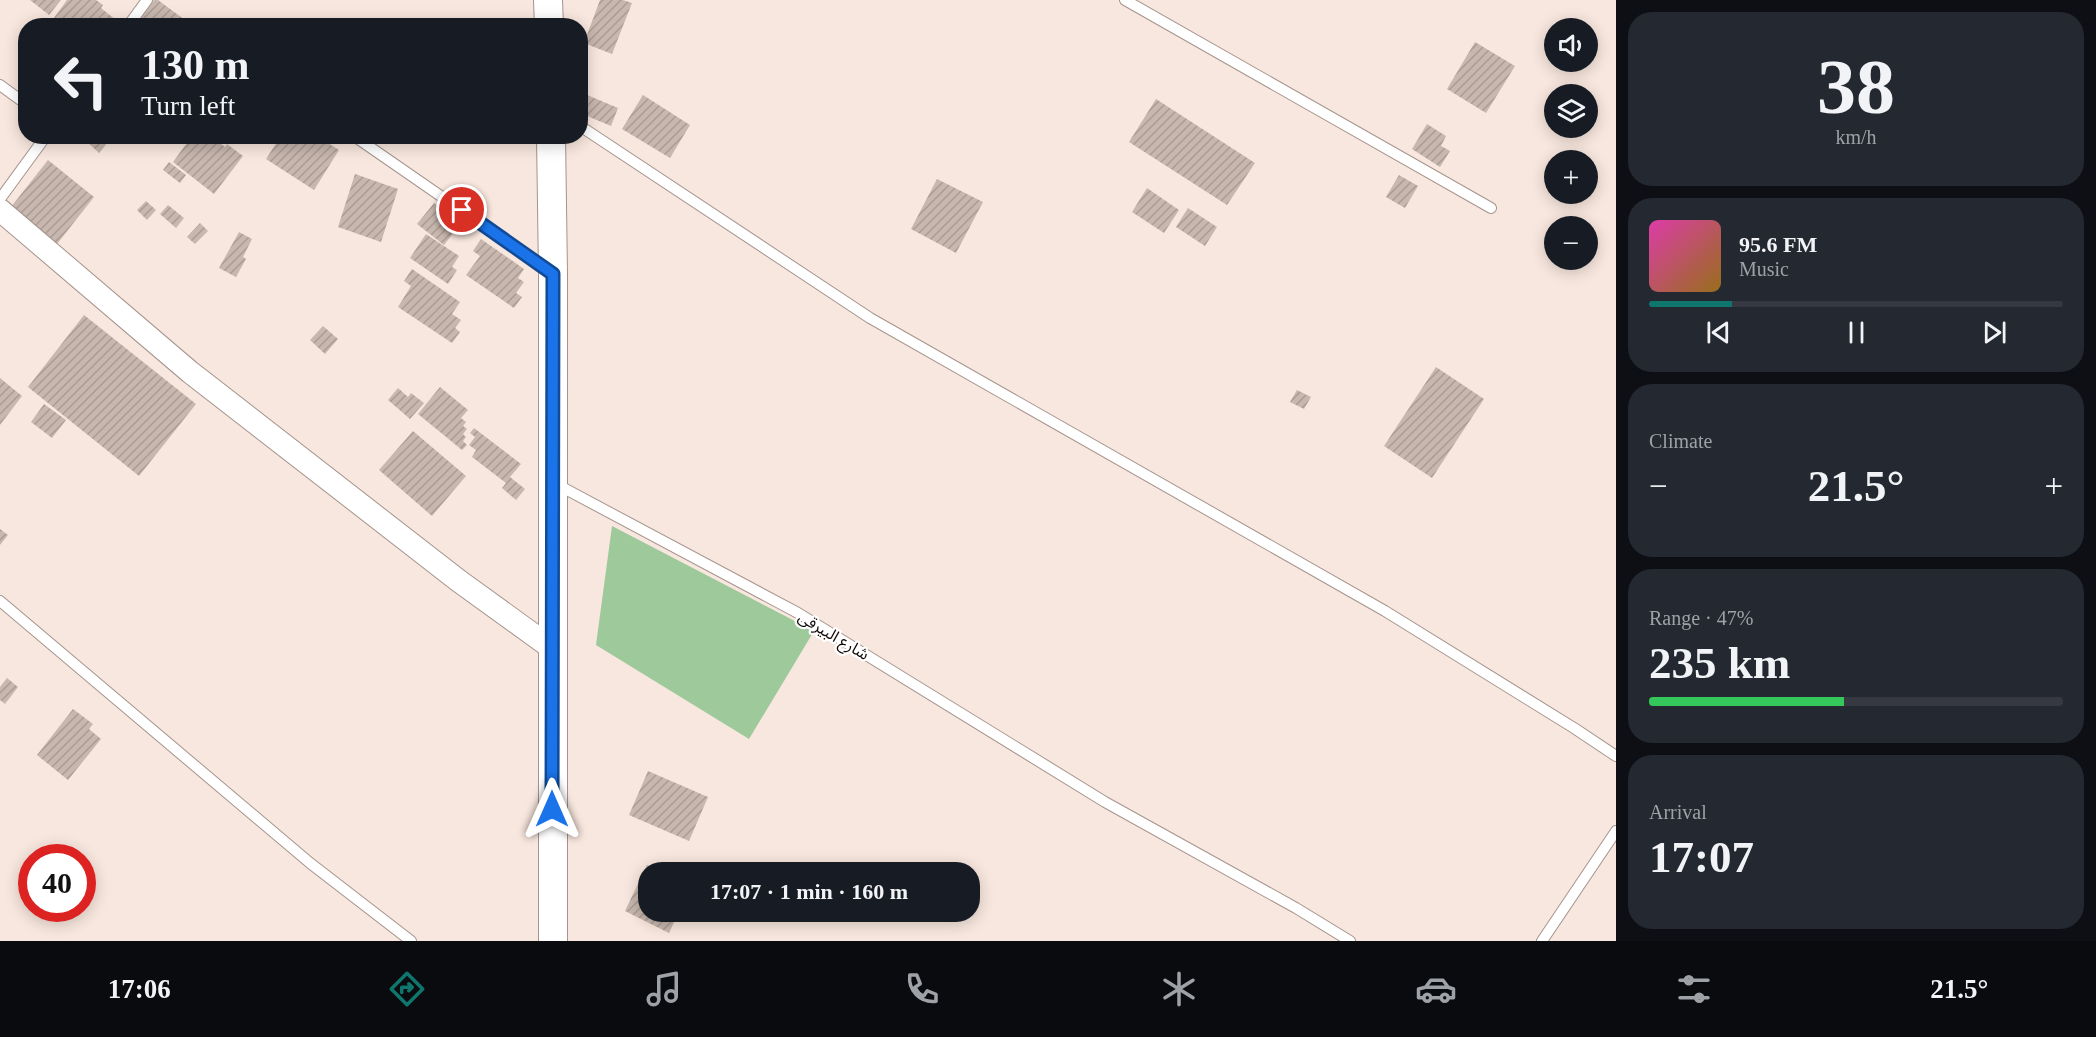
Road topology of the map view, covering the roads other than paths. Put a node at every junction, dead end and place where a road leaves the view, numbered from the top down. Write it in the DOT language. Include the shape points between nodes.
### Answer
graph roads {
  1 [pos="147,0"];
  2 [pos="548,0"];
  3 [pos="1125,0"];
  4 [pos="134,18"];
  5 [pos="549,18"];
  6 [pos="0,86"];
  7 [pos="18,98"];
  8 [pos="588,131"];
  9 [pos="40,144"];
  10 [pos="366,144"];
  11 [pos="550,144"];
  12 [pos="0,199"];
  13 [pos="1491,208"];
  14 [pos="0,210"];
  15 [pos="553,274"];
  16 [pos="554,483"];
  17 [pos="0,601"];
  18 [pos="553,649"];
  19 [pos="1616,756"];
  20 [pos="1616,831"];
  21 [pos="411,941"];
  22 [pos="553,941"];
  23 [pos="1350,941"];
  24 [pos="1542,941"];
  1 -- 4 [label="lane"];
  2 -- 5 [label="street"];
  3 -- 13 [label="lane"];
  6 -- 7 [label="lane"];
  8 -- 19 [label="lane" via="870,318 1385,611"];
  9 -- 12 [label="lane"];
  10 -- 15 [label="lane"];
  11 -- 15 [label="street"];
  14 -- 18 [label="street" via="190,372"];
  15 -- 16 [label="street"];
  16 -- 18 [label="street"];
  16 -- 23 [label="lane, شارع البيرقى" via="798,613 1106,802"];
  17 -- 21 [label="lane" via="310,863"];
  18 -- 22 [label="street"];
  20 -- 24 [label="lane"];
}
